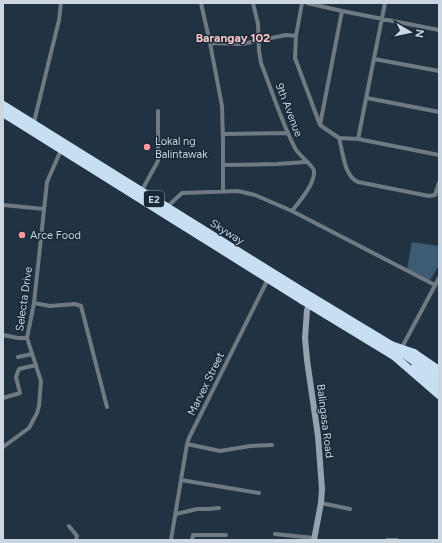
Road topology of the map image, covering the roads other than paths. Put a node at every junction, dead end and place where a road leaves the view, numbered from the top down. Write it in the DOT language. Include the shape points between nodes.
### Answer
graph roads {
  1 [pos="61,3"];
  2 [pos="201,3"];
  3 [pos="253,3"];
  4 [pos="302,3"];
  5 [pos="307,3"];
  6 [pos="386,3"];
  7 [pos="342,11"];
  8 [pos="382,19"];
  9 [pos="439,30"];
  10 [pos="296,36"];
  11 [pos="258,41"];
  12 [pos="210,43"];
  13 [pos="374,59"];
  14 [pos="439,70"];
  15 [pos="367,98"];
  16 [pos="3,105"];
  17 [pos="158,110"];
  18 [pos="439,112"];
  19 [pos="3,113"];
  20 [pos="34,122"];
  21 [pos="320,125"];
  22 [pos="287,133"];
  23 [pos="223,134"];
  24 [pos="339,138"];
  25 [pos="358,139"];
  26 [pos="66,141"];
  27 [pos="439,155"];
  28 [pos="306,162"];
  29 [pos="223,165"];
  30 [pos="439,183"];
  31 [pos="142,190"];
  32 [pos="222,191"];
  33 [pos="3,205"];
  34 [pos="168,206"];
  35 [pos="44,209"];
  36 [pos="292,211"];
  37 [pos="272,269"];
  38 [pos="439,278"];
  39 [pos="435,285"];
  40 [pos="34,303"];
  41 [pos="309,305"];
  42 [pos="3,335"];
  43 [pos="27,338"];
  44 [pos="391,345"];
  45 [pos="400,349"];
  46 [pos="32,354"];
  47 [pos="394,356"];
  48 [pos="18,357"];
  49 [pos="36,365"];
  50 [pos="439,370"];
  51 [pos="424,377"];
  52 [pos="439,379"];
  53 [pos="439,386"];
  54 [pos="439,394"];
  55 [pos="3,398"];
  56 [pos="106,406"];
  57 [pos="187,444"];
  58 [pos="272,446"];
  59 [pos="3,447"];
  60 [pos="181,480"];
  61 [pos="259,493"];
  62 [pos="321,503"];
  63 [pos="219,508"];
  64 [pos="350,509"];
  65 [pos="176,514"];
  66 [pos="69,526"];
  67 [pos="275,534"];
  68 [pos="226,535"];
  69 [pos="314,539"];
  70 [pos="76,540"];
  71 [pos="171,540"];
  72 [pos="192,540"];
  73 [pos="387,540"];
  74 [pos="397,540"];
  1 -- 20 [label="street"];
  2 -- 12 [label="street"];
  3 -- 11 [label="street, 9th Avenue" via="258,24"];
  4 -- 10 [label="street"];
  5 -- 7 [label="street"];
  6 -- 8 [label="street"];
  7 -- 8 [label="street"];
  7 -- 21 [label="street"];
  8 -- 9 [label="street"];
  8 -- 13 [label="street"];
  10 -- 11 [label="street" via="286,35"];
  10 -- 21 [label="street" via="295,58"];
  11 -- 12 [label="street" via="242,44"];
  11 -- 22 [label="street, 9th Avenue" via="261,63"];
  12 -- 23 [label="street" via="222,106"];
  13 -- 14 [label="street"];
  13 -- 15 [label="street"];
  15 -- 18 [label="street"];
  15 -- 25 [label="street"];
  16 -- 44 [label="highway, Skyway / E2, bridge"];
  17 -- 31 [label="street" via="158,161"];
  19 -- 47 [label="highway, Skyway / E2, bridge"];
  21 -- 24 [label="street"];
  22 -- 23 [label="street"];
  22 -- 28 [label="street, 9th Avenue" via="297,153"];
  23 -- 29 [label="street"];
  24 -- 25 [label="street"];
  24 -- 30 [label="street" via="349,175 358,182 429,196 435,195"];
  25 -- 27 [label="street"];
  26 -- 35 [label="street, Selecta Drive" via="48,179"];
  28 -- 29 [label="street"];
  28 -- 36 [label="street, 9th Avenue" via="314,171 312,181"];
  29 -- 32 [label="street"];
  32 -- 34 [label="street" via="182,193"];
  32 -- 36 [label="street" via="255,195"];
  33 -- 35 [label="street"];
  35 -- 40 [label="street, Selecta Drive"];
  36 -- 39 [label="street"];
  37 -- 57 [label="street, Marvex Street"];
  38 -- 39 [label="street"];
  39 -- 45 [label="street"];
  40 -- 43 [label="street, Selecta Drive"];
  40 -- 56 [label="street" via="50,306 78,304 82,309"];
  41 -- 62 [label="street, Balingasa Road" via="305,338 306,360 318,436"];
  42 -- 43 [label="street"];
  43 -- 46 [label="street, Selecta Drive"];
  44 -- 50 [label="highway, bridge" via="414,353"];
  44 -- 52 [label="highway, Skyway / E2, bridge"];
  46 -- 48 [label="street"];
  46 -- 49 [label="street, Selecta Drive"];
  47 -- 53 [label="highway, Skyway / E2, bridge"];
  47 -- 54 [label="highway, bridge"];
  49 -- 55 [label="street" via="19,369 16,377 20,393"];
  49 -- 59 [label="street, Selecta Drive" via="41,388 37,414 29,428"];
  51 -- 54 [label="street"];
  57 -- 58 [label="street" via="220,451 250,446"];
  57 -- 60 [label="street, Marvex Street"];
  60 -- 61 [label="street"];
  60 -- 65 [label="street, Marvex Street"];
  62 -- 64 [label="street"];
  62 -- 69 [label="street, Balingasa Road"];
  63 -- 65 [label="street" via="197,509"];
  65 -- 71 [label="street, Marvex Street"];
  66 -- 70 [label="street"];
  67 -- 69 [label="street"];
  68 -- 72 [label="street" via="193,535"];
  73 -- 74 [label="street"];
}
